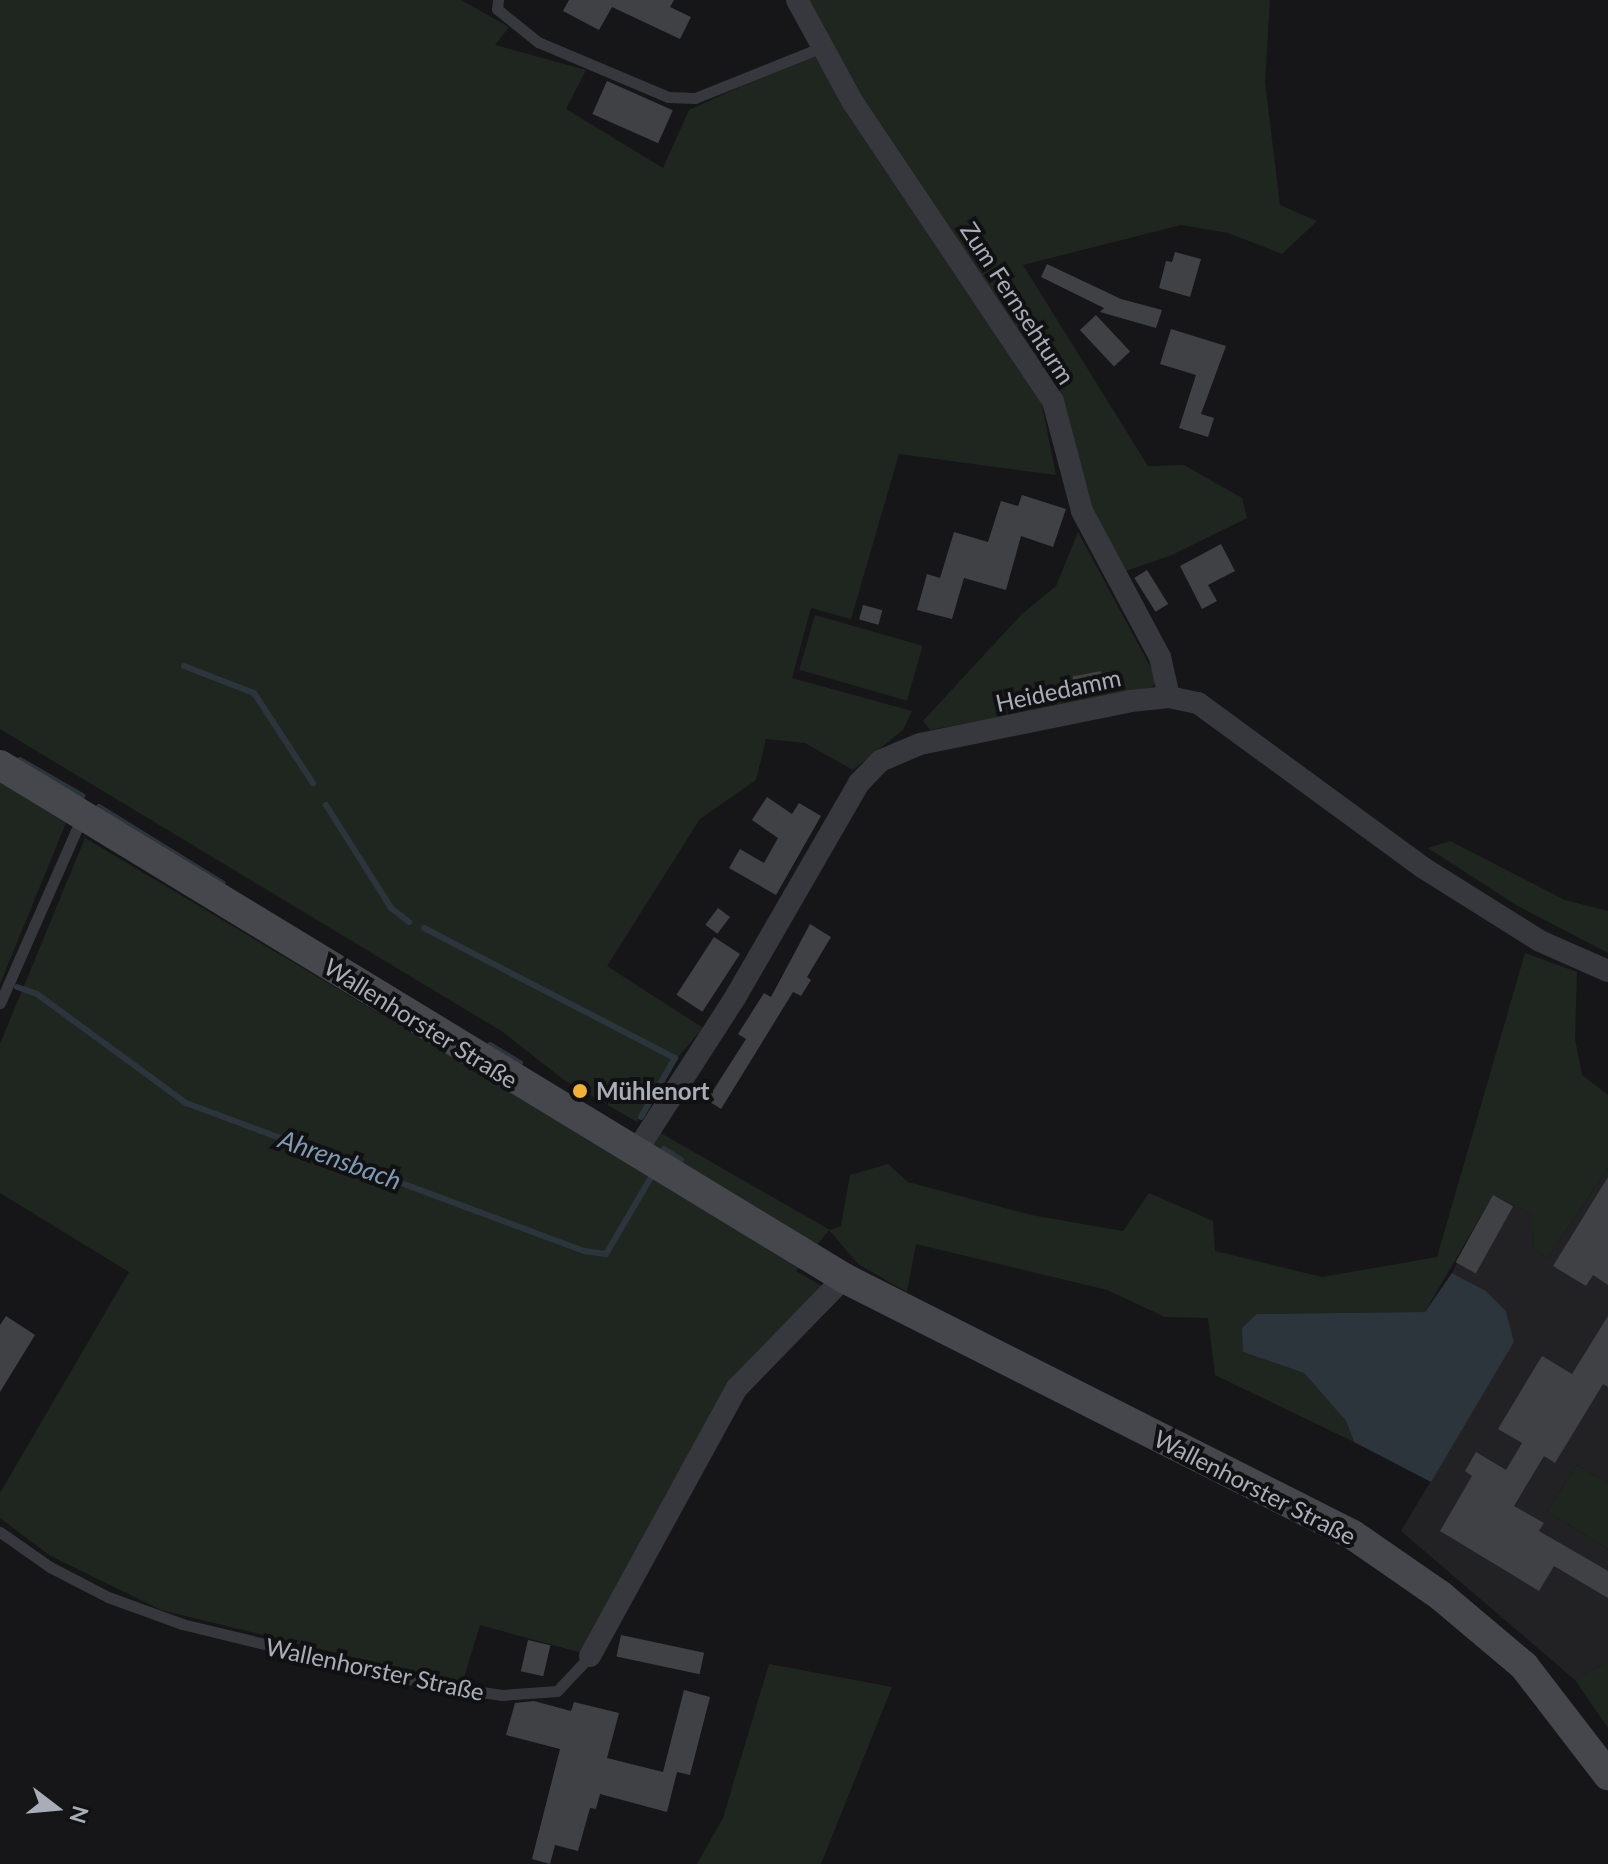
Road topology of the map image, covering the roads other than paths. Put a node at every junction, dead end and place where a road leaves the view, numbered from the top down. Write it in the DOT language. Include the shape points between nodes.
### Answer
graph roads {
  1 [pos="498,0"];
  2 [pos="797,0"];
  3 [pos="820,48"];
  4 [pos="1169,697"];
  5 [pos="0,765"];
  6 [pos="82,817"];
  7 [pos="1608,971"];
  8 [pos="0,1003"];
  9 [pos="641,1143"];
  10 [pos="844,1278"];
  11 [pos="0,1532"];
  12 [pos="590,1656"];
  13 [pos="1608,1775"];
  1 -- 3 [label="lane" via="497,9 538,42 668,97 695,98"];
  2 -- 3 [label="street, Zum Fernsehturm"];
  3 -- 4 [label="street, Zum Fernsehturm" via="1053,401 1082,511 1160,657"];
  4 -- 7 [label="street, Heidedamm" via="1198,703 1230,722 1323,796 1510,924"];
  4 -- 9 [label="street, Heidedamm" via="920,744 880,761 859,783 736,996"];
  5 -- 6 [label="main road, Wallenhorster Straße"];
  6 -- 8 [label="lane"];
  6 -- 9 [label="main road, Wallenhorster Straße"];
  9 -- 10 [label="main road, Wallenhorster Straße"];
  10 -- 12 [label="street, Wallenhorster Straße" via="737,1388"];
  10 -- 13 [label="main road, Wallenhorster Straße" via="1399,1564 1524,1666"];
  11 -- 12 [label="lane, Wallenhorster Straße" via="50,1567 108,1597 182,1624 438,1686 502,1695 557,1691"];
}
